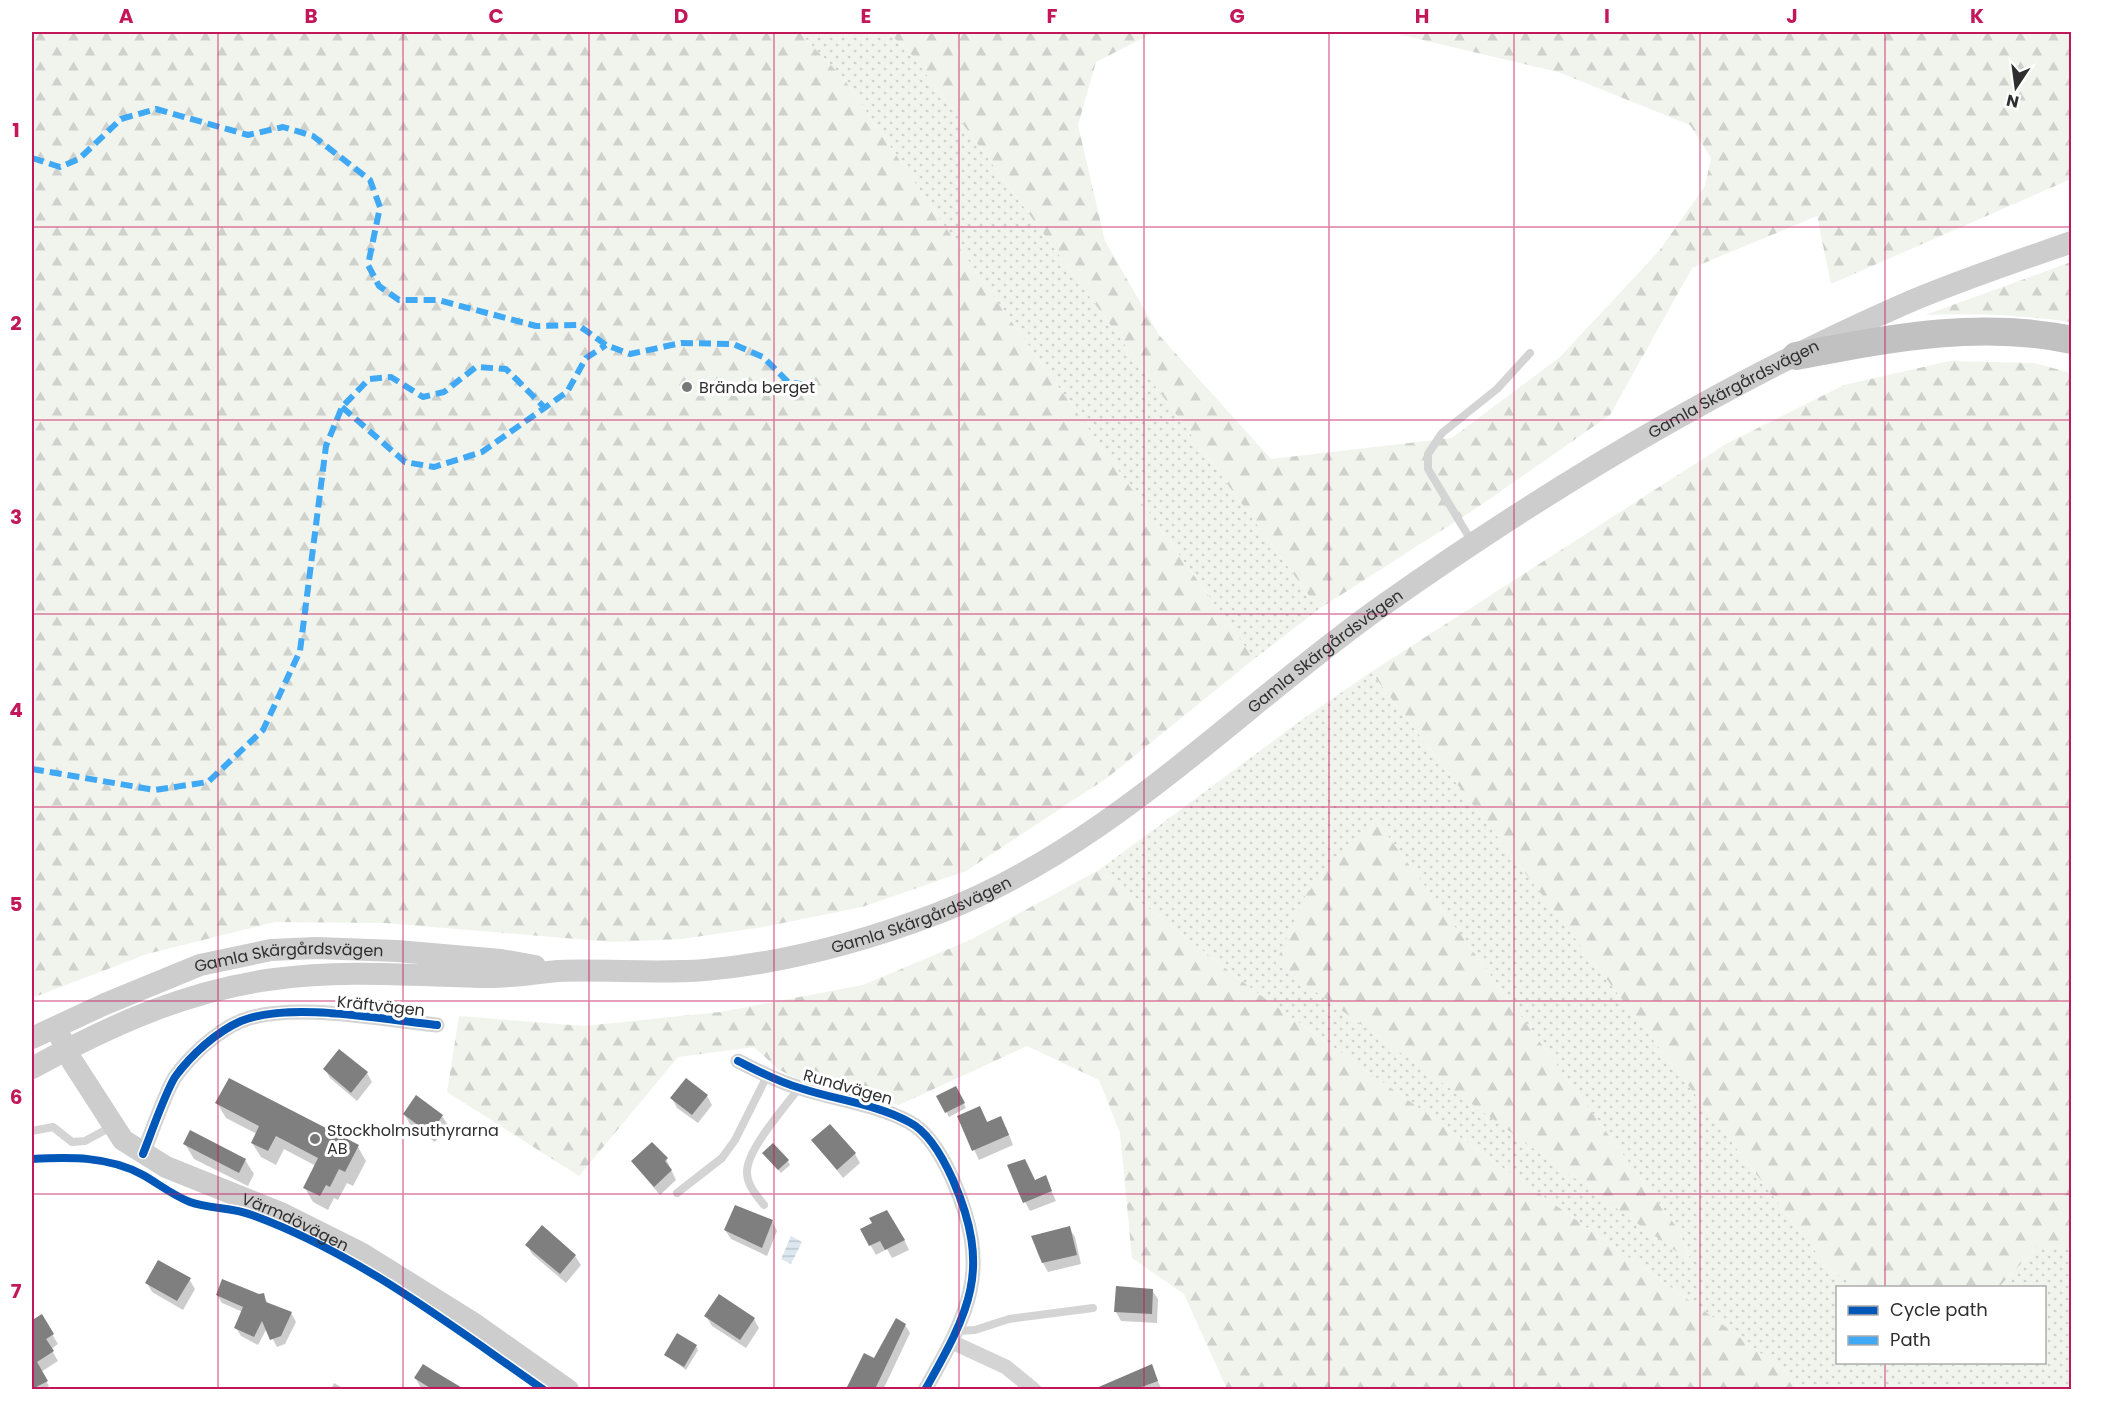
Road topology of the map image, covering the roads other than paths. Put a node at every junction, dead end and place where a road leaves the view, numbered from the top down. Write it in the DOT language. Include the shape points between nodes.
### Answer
graph roads {
  1 [pos="2072,242"];
  2 [pos="2072,340"];
  3 [pos="1530,352"];
  4 [pos="1796,356"];
  5 [pos="1473,543"];
  6 [pos="560,971"];
  7 [pos="437,1025"];
  8 [pos="56,1028"];
  9 [pos="32,1038"];
  10 [pos="66,1049"];
  11 [pos="738,1061"];
  12 [pos="32,1068"];
  13 [pos="767,1076"];
  14 [pos="799,1088"];
  15 [pos="112,1126"];
  16 [pos="32,1131"];
  17 [pos="143,1154"];
  18 [pos="676,1193"];
  19 [pos="764,1205"];
  20 [pos="1092,1308"];
  21 [pos="955,1336"];
  22 [pos="568,1389"];
  23 [pos="926,1389"];
  24 [pos="1034,1389"];
  1 -- 4 [label="main road, Gamla Skärgårdsvägen" via="1903,305"];
  2 -- 4 [label="highway" via="2004,332 1953,332 1908,335"];
  3 -- 5 [label="lane" via="1497,389 1442,432 1428,454 1428,469"];
  4 -- 5 [label="main road, Gamla Skärgårdsvägen" via="1589,467"];
  5 -- 6 [label="main road, Gamla Skärgårdsvägen" via="1377,609 1124,808 1078,840 991,890 879,934 769,961 709,970"];
  6 -- 8 [label="main road, Gamla Skärgårdsvägen" via="501,960 397,951 271,950 200,965"];
  6 -- 10 [label="main road, Gamla Skärgårdsvägen" via="499,977 337,975 274,979 173,1002"];
  7 -- 17 [label="street, Kräftvägen" via="319,1013 267,1014 241,1021 196,1053 174,1079"];
  8 -- 9 [label="main road, Gamla Skärgårdsvägen"];
  8 -- 10 [label="main road, Värmdövägen"];
  10 -- 12 [label="main road, Gamla Skärgårdsvägen"];
  10 -- 15 [label="main road, Värmdövägen"];
  11 -- 13 [label="street, Rundvägen"];
  13 -- 14 [label="street, Rundvägen"];
  13 -- 18 [label="lane" via="722,1158"];
  14 -- 19 [label="lane" via="749,1158 747,1173"];
  14 -- 21 [label="street, Rundvägen" via="895,1115 913,1124 947,1167 967,1218 974,1255 971,1290"];
  15 -- 16 [label="lane" via="85,1141 72,1142 52,1127"];
  15 -- 17 [label="main road, Värmdövägen" via="123,1140"];
  17 -- 22 [label="main road, Värmdövägen" via="329,1235 394,1272"];
  20 -- 21 [label="lane" via="1009,1319"];
  21 -- 23 [label="street, Rundvägen"];
  21 -- 24 [label="street"];
}
